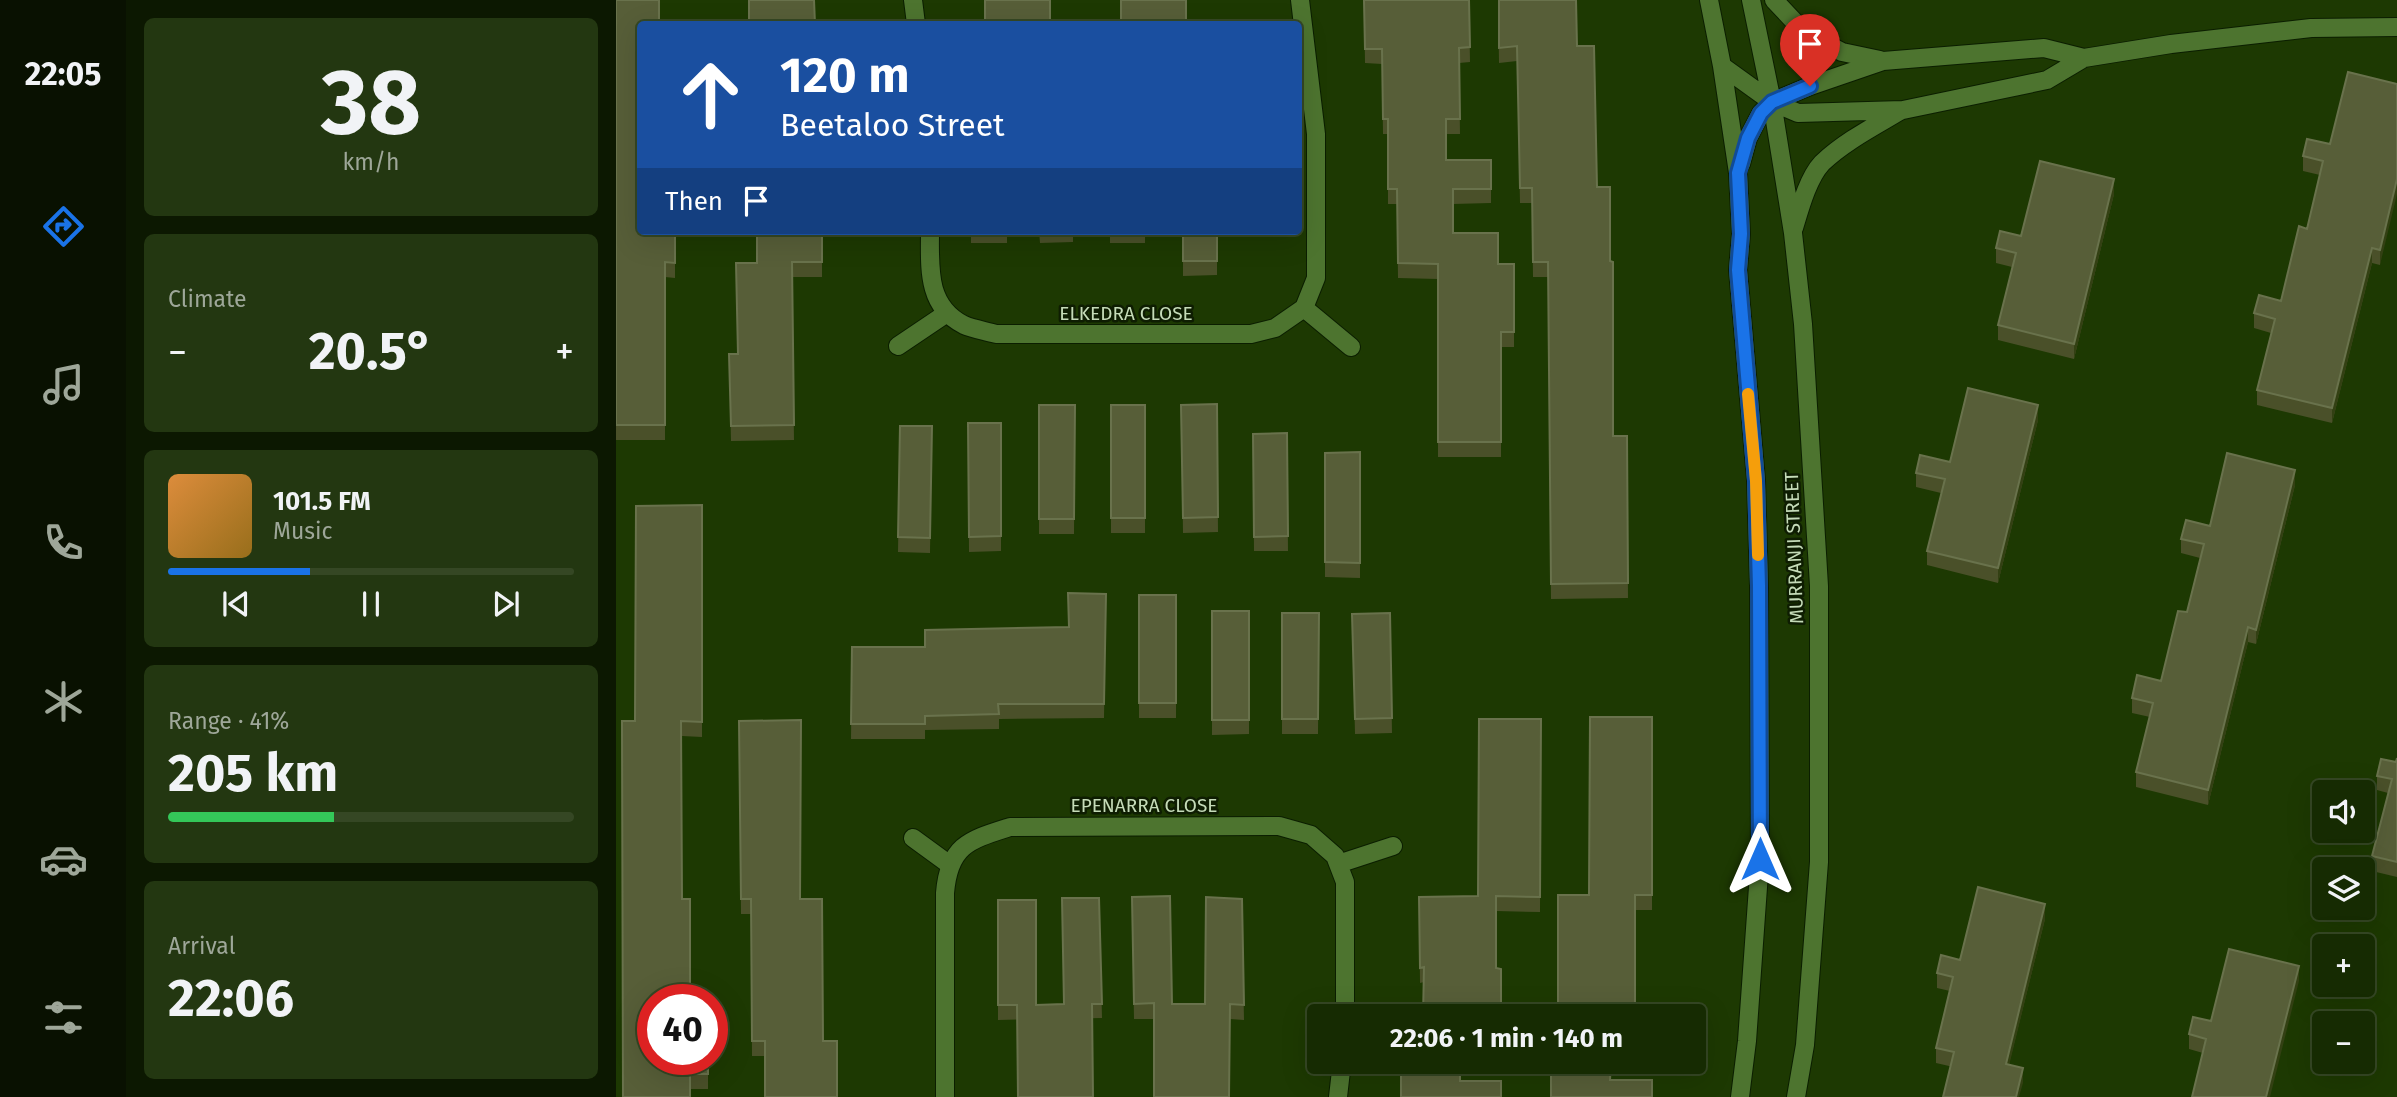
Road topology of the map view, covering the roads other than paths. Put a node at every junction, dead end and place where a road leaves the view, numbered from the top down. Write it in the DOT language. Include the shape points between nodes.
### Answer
graph roads {
  1 [pos="913,0"];
  2 [pos="1300,0"];
  3 [pos="1709,0"];
  4 [pos="1751,0"];
  5 [pos="1774,0"];
  6 [pos="916,21"];
  7 [pos="2397,27"];
  8 [pos="2084,58"];
  9 [pos="1883,61"];
  10 [pos="1722,66"];
  11 [pos="1772,102"];
  12 [pos="1903,110"];
  13 [pos="1738,173"];
  14 [pos="1793,233"];
  15 [pos="930,235"];
  16 [pos="1304,308"];
  17 [pos="947,313"];
  18 [pos="898,346"];
  19 [pos="1350,347"];
  20 [pos="913,838"];
  21 [pos="1393,846"];
  22 [pos="1338,864"];
  23 [pos="950,865"];
  24 [pos="1345,1004"];
  25 [pos="1341,1074"];
  26 [pos="945,1097"];
  27 [pos="1338,1097"];
  28 [pos="1740,1097"];
  29 [pos="1796,1097"];
  1 -- 6 [label="street"];
  2 -- 16 [label="street" via="1316,134 1316,278"];
  3 -- 10 [label="street, MURRANJI STREET"];
  4 -- 11 [label="street, MURRANJI STREET"];
  5 -- 9 [label="street" via="1805,33 1842,52"];
  7 -- 8 [label="street" via="2311,28"];
  8 -- 9 [label="street" via="2044,48"];
  8 -- 12 [label="street" via="2047,80"];
  9 -- 11 [label="street"];
  10 -- 11 [label="street"];
  10 -- 13 [label="street, MURRANJI STREET"];
  11 -- 12 [label="street" via="1798,113"];
  11 -- 13 [label="street" via="1748,138"];
  11 -- 14 [label="street, MURRANJI STREET"];
  12 -- 14 [label="street" via="1821,165 1802,199"];
  13 -- 28 [label="street, MURRANJI STREET" via="1738,270 1756,481 1760,859"];
  14 -- 29 [label="street, MURRANJI STREET" via="1819,586 1819,862 1805,1045"];
  15 -- 17 [label="street" via="930,278"];
  16 -- 17 [label="street, ELKEDRA CLOSE" via="1275,328 1251,334 996,334 964,325"];
  16 -- 19 [label="street"];
  17 -- 18 [label="street"];
  20 -- 23 [label="street"];
  21 -- 22 [label="street"];
  22 -- 23 [label="street, EPENARRA CLOSE" via="1311,835 1279,826 1064,826 1010,827 975,838"];
  22 -- 24 [label="street" via="1345,882"];
  23 -- 26 [label="street" via="945,893"];
  25 -- 27 [label="street"];
}
